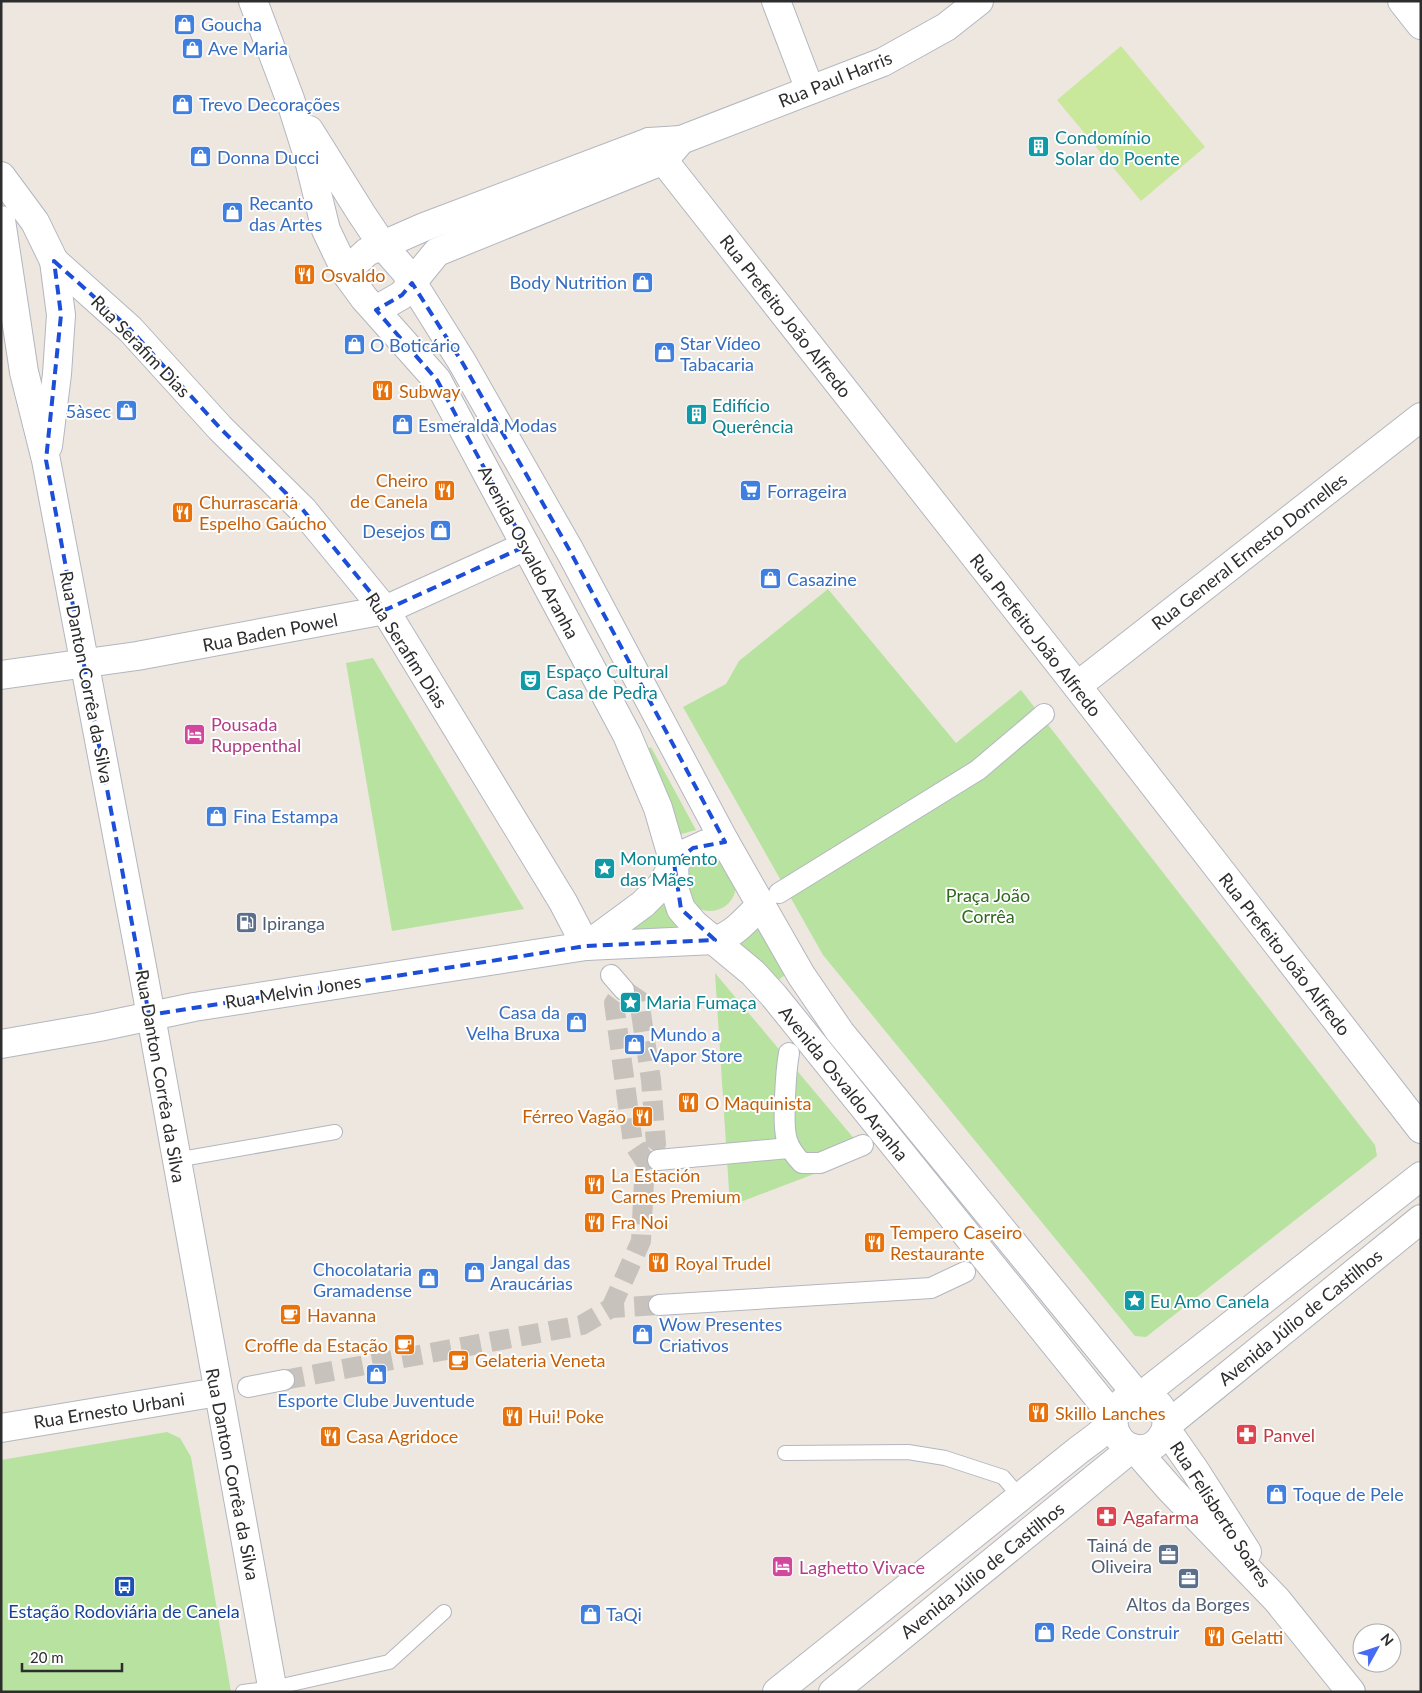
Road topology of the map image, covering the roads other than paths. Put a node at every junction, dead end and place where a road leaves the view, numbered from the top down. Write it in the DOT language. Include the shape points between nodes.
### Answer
graph roads {
  1 [pos="253,1"];
  2 [pos="776,1"];
  3 [pos="979,1"];
  4 [pos="1402,1"];
  5 [pos="1421,25"];
  6 [pos="810,90"];
  7 [pos="290,99"];
  8 [pos="665,147"];
  9 [pos="1,176"];
  10 [pos="488,217"];
  11 [pos="2,222"];
  12 [pos="383,246"];
  13 [pos="54,261"];
  14 [pos="348,276"];
  15 [pos="412,283"];
  16 [pos="376,310"];
  17 [pos="1421,417"];
  18 [pos="46,460"];
  19 [pos="526,546"];
  20 [pos="385,610"];
  21 [pos="84,662"];
  22 [pos="1,675"];
  23 [pos="1077,686"];
  24 [pos="1044,714"];
  25 [pos="725,842"];
  26 [pos="674,863"];
  27 [pos="771,899"];
  28 [pos="715,940"];
  29 [pos="586,946"];
  30 [pos="149,1015"];
  31 [pos="1,1044"];
  32 [pos="789,1053"];
  33 [pos="1421,1129"];
  34 [pos="335,1132"];
  35 [pos="863,1145"];
  36 [pos="789,1148"];
  37 [pos="176,1160"];
  38 [pos="658,1160"];
  39 [pos="1421,1176"];
  40 [pos="1421,1219"];
  41 [pos="965,1272"];
  42 [pos="659,1305"];
  43 [pos="284,1380"];
  44 [pos="248,1387"];
  45 [pos="218,1392"];
  46 [pos="1140,1396"];
  47 [pos="1113,1419"];
  48 [pos="1166,1427"];
  49 [pos="1,1428"];
  50 [pos="1134,1449"];
  51 [pos="786,1453"];
  52 [pos="1020,1497"];
  53 [pos="984,1526"];
  54 [pos="1005,1552"];
  55 [pos="905,1588"];
  56 [pos="1277,1600"];
  57 [pos="444,1612"];
  58 [pos="927,1613"];
  59 [pos="273,1690"];
  60 [pos="243,1692"];
  61 [pos="777,1692"];
  62 [pos="833,1692"];
  63 [pos="1351,1692"];
  1 -- 7 [label="street, Avenida Osvaldo Aranha"];
  2 -- 6 [label="street"];
  3 -- 6 [label="street, Rua Paul Harris" via="946,27 883,62"];
  4 -- 5 [label="street"];
  6 -- 8 [label="street, Rua Paul Harris"];
  7 -- 12 [label="street, Avenida Osvaldo Aranha"];
  7 -- 14 [label="street, Avenida Osvaldo Aranha" via="326,230"];
  8 -- 10 [label="street, Rua Paul Harris"];
  8 -- 23 [label="street, Rua Prefeito João Alfredo"];
  9 -- 13 [label="street, Rua Danton Corrêa da Silva" via="35,222"];
  10 -- 12 [label="street, Rua Paul Harris" via="424,227"];
  10 -- 15 [label="street, Rua Paul Harris" via="437,252"];
  11 -- 13 [label="street, Rua Serafim Dias"];
  11 -- 18 [label="street, Rua Danton Corrêa da Silva" via="24,372"];
  12 -- 14 [label="street" via="367,252 354,264"];
  12 -- 15 [label="street, Avenida Osvaldo Aranha"];
  13 -- 18 [label="street, Rua Danton Corrêa da Silva" via="62,315"];
  13 -- 20 [label="street, Rua Serafim Dias" via="130,329 220,428 303,510"];
  14 -- 16 [label="street, Avenida Osvaldo Aranha"];
  15 -- 16 [label="street" via="402,295"];
  15 -- 25 [label="street, Avenida Osvaldo Aranha" via="462,362 570,551"];
  16 -- 19 [label="street, Avenida Osvaldo Aranha" via="438,380"];
  17 -- 23 [label="street, Rua General Ernesto Dornelles"];
  18 -- 21 [label="street, Rua Danton Corrêa da Silva"];
  19 -- 20 [label="street, Rua Baden Powel"];
  19 -- 26 [label="street, Avenida Osvaldo Aranha" via="627,735 658,808"];
  20 -- 21 [label="street, Rua Baden Powel" via="137,656"];
  20 -- 29 [label="street, Rua Serafim Dias" via="558,893"];
  21 -- 22 [label="street, Rua Baden Powel"];
  21 -- 30 [label="street, Rua Danton Corrêa da Silva"];
  23 -- 33 [label="street, Rua Prefeito João Alfredo"];
  24 -- 27 [label="street" via="978,770"];
  25 -- 26 [label="street" via="693,848"];
  25 -- 27 [label="street, Avenida Osvaldo Aranha"];
  26 -- 28 [label="street, Avenida Osvaldo Aranha" via="675,891 681,909"];
  26 -- 29 [label="street, Rua Melvin Jones" via="662,885 636,910"];
  27 -- 28 [label="street" via="725,937"];
  27 -- 46 [label="street, Avenida Osvaldo Aranha" via="801,975 840,1032"];
  28 -- 29 [label="street, Rua Melvin Jones"];
  28 -- 47 [label="street, Avenida Osvaldo Aranha" via="774,996"];
  29 -- 30 [label="street, Rua Melvin Jones"];
  30 -- 31 [label="street, Rua Melvin Jones"];
  30 -- 37 [label="street, Rua Danton Corrêa da Silva"];
  32 -- 36 [label="street" via="786,1066 786,1138"];
  34 -- 37 [label="lane"];
  35 -- 36 [label="street" via="811,1164 802,1163"];
  36 -- 38 [label="street"];
  37 -- 45 [label="street, Rua Danton Corrêa da Silva"];
  39 -- 46 [label="street, Avenida Júlio de Castilhos"];
  40 -- 48 [label="street, Avenida Júlio de Castilhos"];
  41 -- 42 [label="street" via="931,1288"];
  43 -- 44 [label="street"];
  45 -- 49 [label="street, Rua Ernesto Urbani"];
  45 -- 59 [label="street, Rua Danton Corrêa da Silva"];
  46 -- 47 [label="street, Avenida Júlio de Castilhos" via="1119,1405"];
  46 -- 48 [label="street, Avenida Osvaldo Aranha" via="1157,1402 1163,1409"];
  47 -- 50 [label="street, Avenida Osvaldo Aranha" via="1116,1436"];
  47 -- 52 [label="street, Avenida Júlio de Castilhos"];
  48 -- 50 [label="street, Avenida Júlio de Castilhos" via="1159,1442 1152,1447"];
  48 -- 56 [label="street, Rua Felisberto Soares"];
  50 -- 54 [label="street, Avenida Júlio de Castilhos"];
  50 -- 56 [label="street, Rua Felisberto Soares"];
  51 -- 52 [label="lane" via="908,1452 945,1458 1003,1477"];
  52 -- 53 [label="street, Avenida Júlio de Castilhos"];
  53 -- 54 [label="street"];
  53 -- 55 [label="street, Avenida Júlio de Castilhos"];
  54 -- 58 [label="street, Avenida Júlio de Castilhos"];
  55 -- 58 [label="street"];
  55 -- 61 [label="street, Avenida Júlio de Castilhos"];
  56 -- 63 [label="street, Rua Felisberto Soares"];
  57 -- 59 [label="lane" via="390,1662"];
  58 -- 62 [label="street, Avenida Júlio de Castilhos"];
  59 -- 60 [label="lane"];
}
